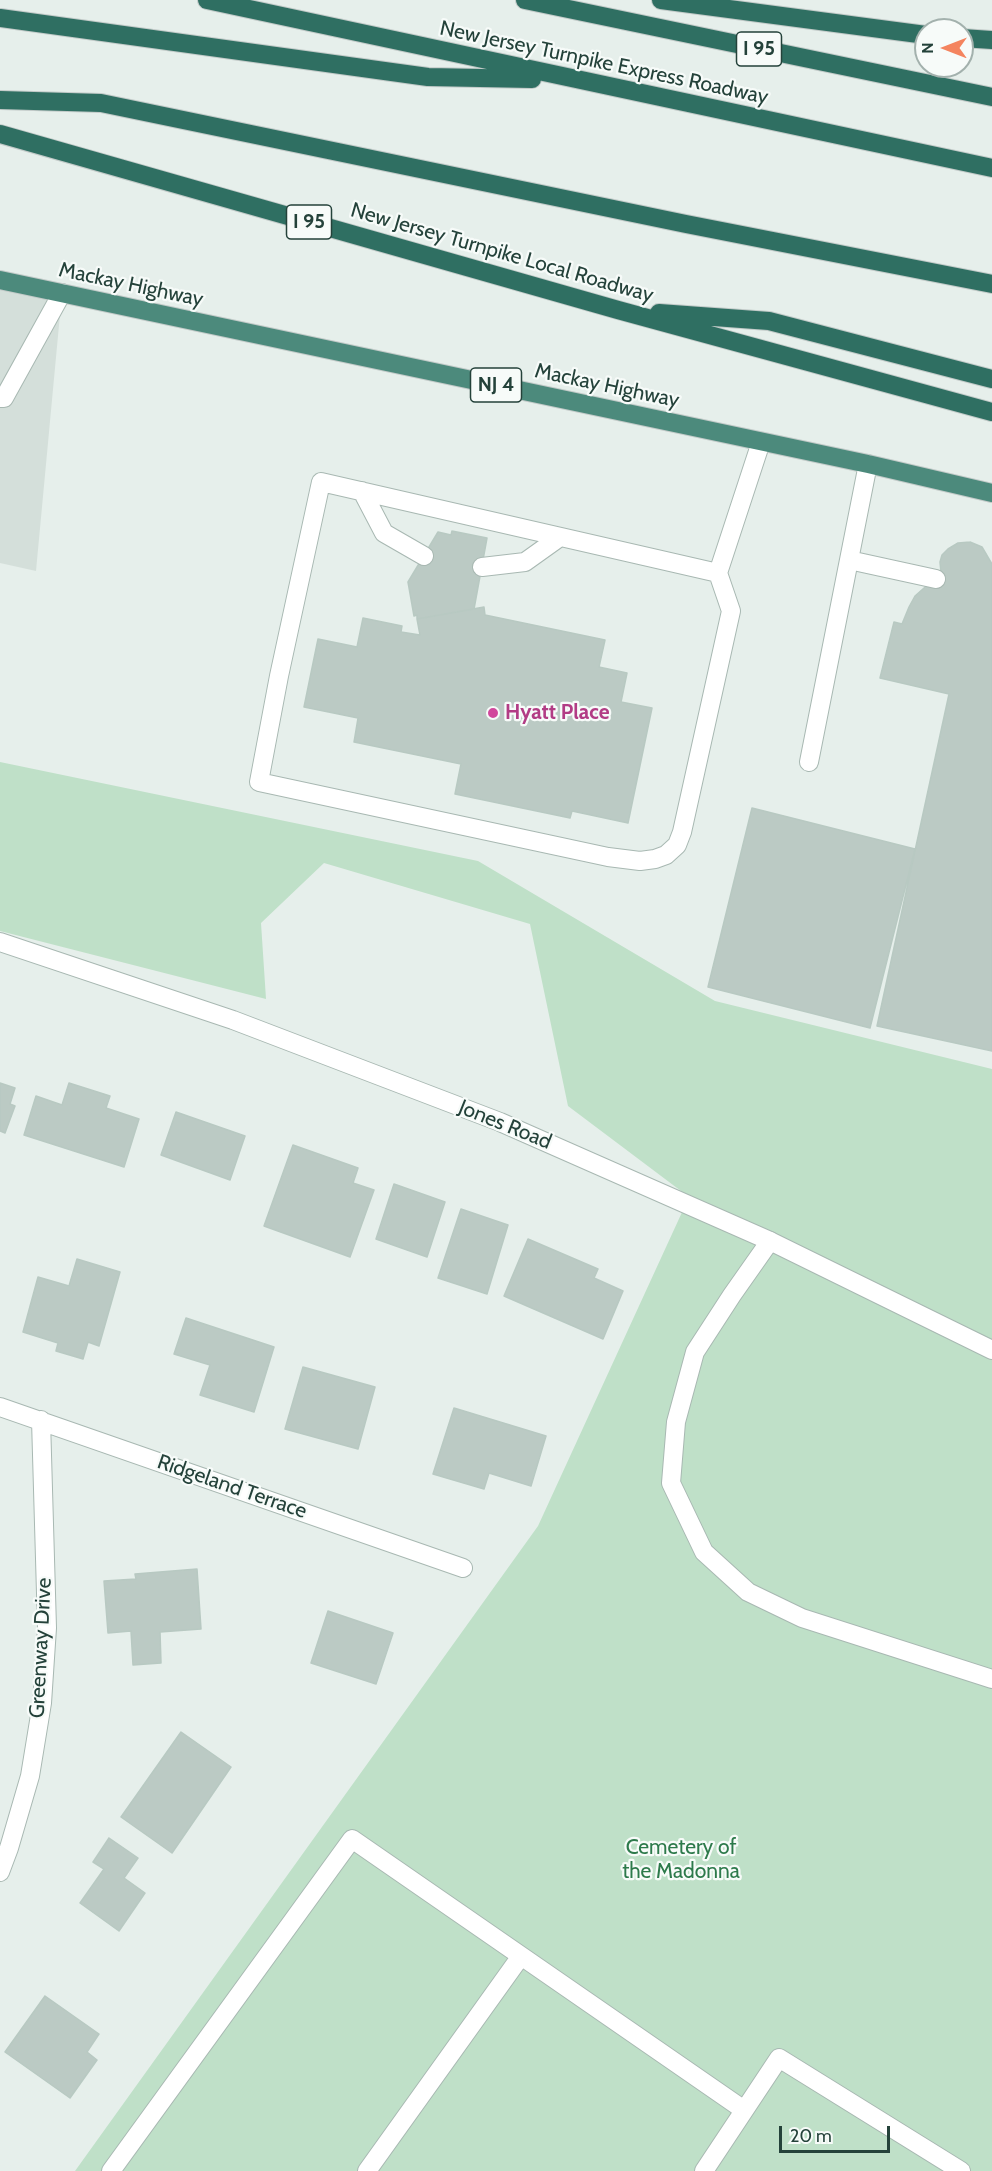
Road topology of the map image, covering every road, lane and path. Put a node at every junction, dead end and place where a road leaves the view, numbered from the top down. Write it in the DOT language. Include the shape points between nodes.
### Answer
graph roads {
  1 [pos="207,0"];
  2 [pos="525,0"];
  3 [pos="661,0"];
  4 [pos="0,18"];
  5 [pos="914,33"];
  6 [pos="974,39"];
  7 [pos="992,40"];
  8 [pos="573,79"];
  9 [pos="992,97"];
  10 [pos="0,100"];
  11 [pos="0,134"];
  12 [pos="992,168"];
  13 [pos="0,280"];
  14 [pos="992,284"];
  15 [pos="62,293"];
  16 [pos="618,310"];
  17 [pos="992,379"];
  18 [pos="0,398"];
  19 [pos="992,412"];
  20 [pos="761,442"];
  21 [pos="868,464"];
  22 [pos="362,491"];
  23 [pos="992,493"];
  24 [pos="560,537"];
  25 [pos="424,556"];
  26 [pos="849,560"];
  27 [pos="482,567"];
  28 [pos="718,573"];
  29 [pos="936,579"];
  30 [pos="809,762"];
  31 [pos="0,942"];
  32 [pos="770,1241"];
  33 [pos="992,1350"];
  34 [pos="0,1407"];
  35 [pos="41,1420"];
  36 [pos="463,1569"];
  37 [pos="992,1679"];
  38 [pos="0,1872"];
  39 [pos="521,1956"];
  40 [pos="744,2110"];
  41 [pos="111,2171"];
  42 [pos="368,2171"];
  43 [pos="704,2171"];
  44 [pos="961,2171"];
  1 -- 8 [label="highway, New Jersey Turnpike Express Roadway"];
  2 -- 9 [label="highway, I 95"];
  3 -- 5 [label="highway"];
  4 -- 8 [label="highway" via="428,77"];
  6 -- 7 [label="highway"];
  8 -- 12 [label="highway, New Jersey Turnpike Express Roadway"];
  10 -- 14 [label="highway" via="101,103"];
  11 -- 16 [label="highway, New Jersey Turnpike Local Roadway / I 95"];
  13 -- 15 [label="highway, Mackay Highway / NJ 4"];
  15 -- 18 [label="street"];
  15 -- 20 [label="highway, Mackay Highway / NJ 4"];
  16 -- 17 [label="highway" via="769,321"];
  16 -- 19 [label="highway, New Jersey Turnpike Local Roadway / I 95"];
  20 -- 21 [label="highway, Mackay Highway / NJ 4"];
  20 -- 28 [label="street"];
  21 -- 23 [label="highway, Mackay Highway / NJ 4"];
  21 -- 26 [label="street"];
  22 -- 24 [label="street"];
  22 -- 25 [label="street" via="384,533"];
  22 -- 28 [label="street" via="321,482 259,782 608,857 640,861 666,855 677,845 682,832 731,611"];
  24 -- 27 [label="street" via="525,562"];
  24 -- 28 [label="street"];
  26 -- 29 [label="street"];
  26 -- 30 [label="street"];
  31 -- 32 [label="street, Jones Road" via="233,1020 500,1122"];
  32 -- 33 [label="street, Jones Road"];
  32 -- 37 [label="street" via="696,1352 676,1422 671,1483 704,1552 748,1592 802,1618"];
  34 -- 35 [label="street, Ridgeland Terrace"];
  35 -- 36 [label="street, Ridgeland Terrace"];
  35 -- 38 [label="street, Greenway Drive" via="47,1628 42,1703 30,1776"];
  39 -- 40 [label="street"];
  39 -- 41 [label="street" via="352,1839"];
  39 -- 42 [label="street"];
  40 -- 43 [label="street"];
  40 -- 44 [label="street" via="779,2058"];
}
